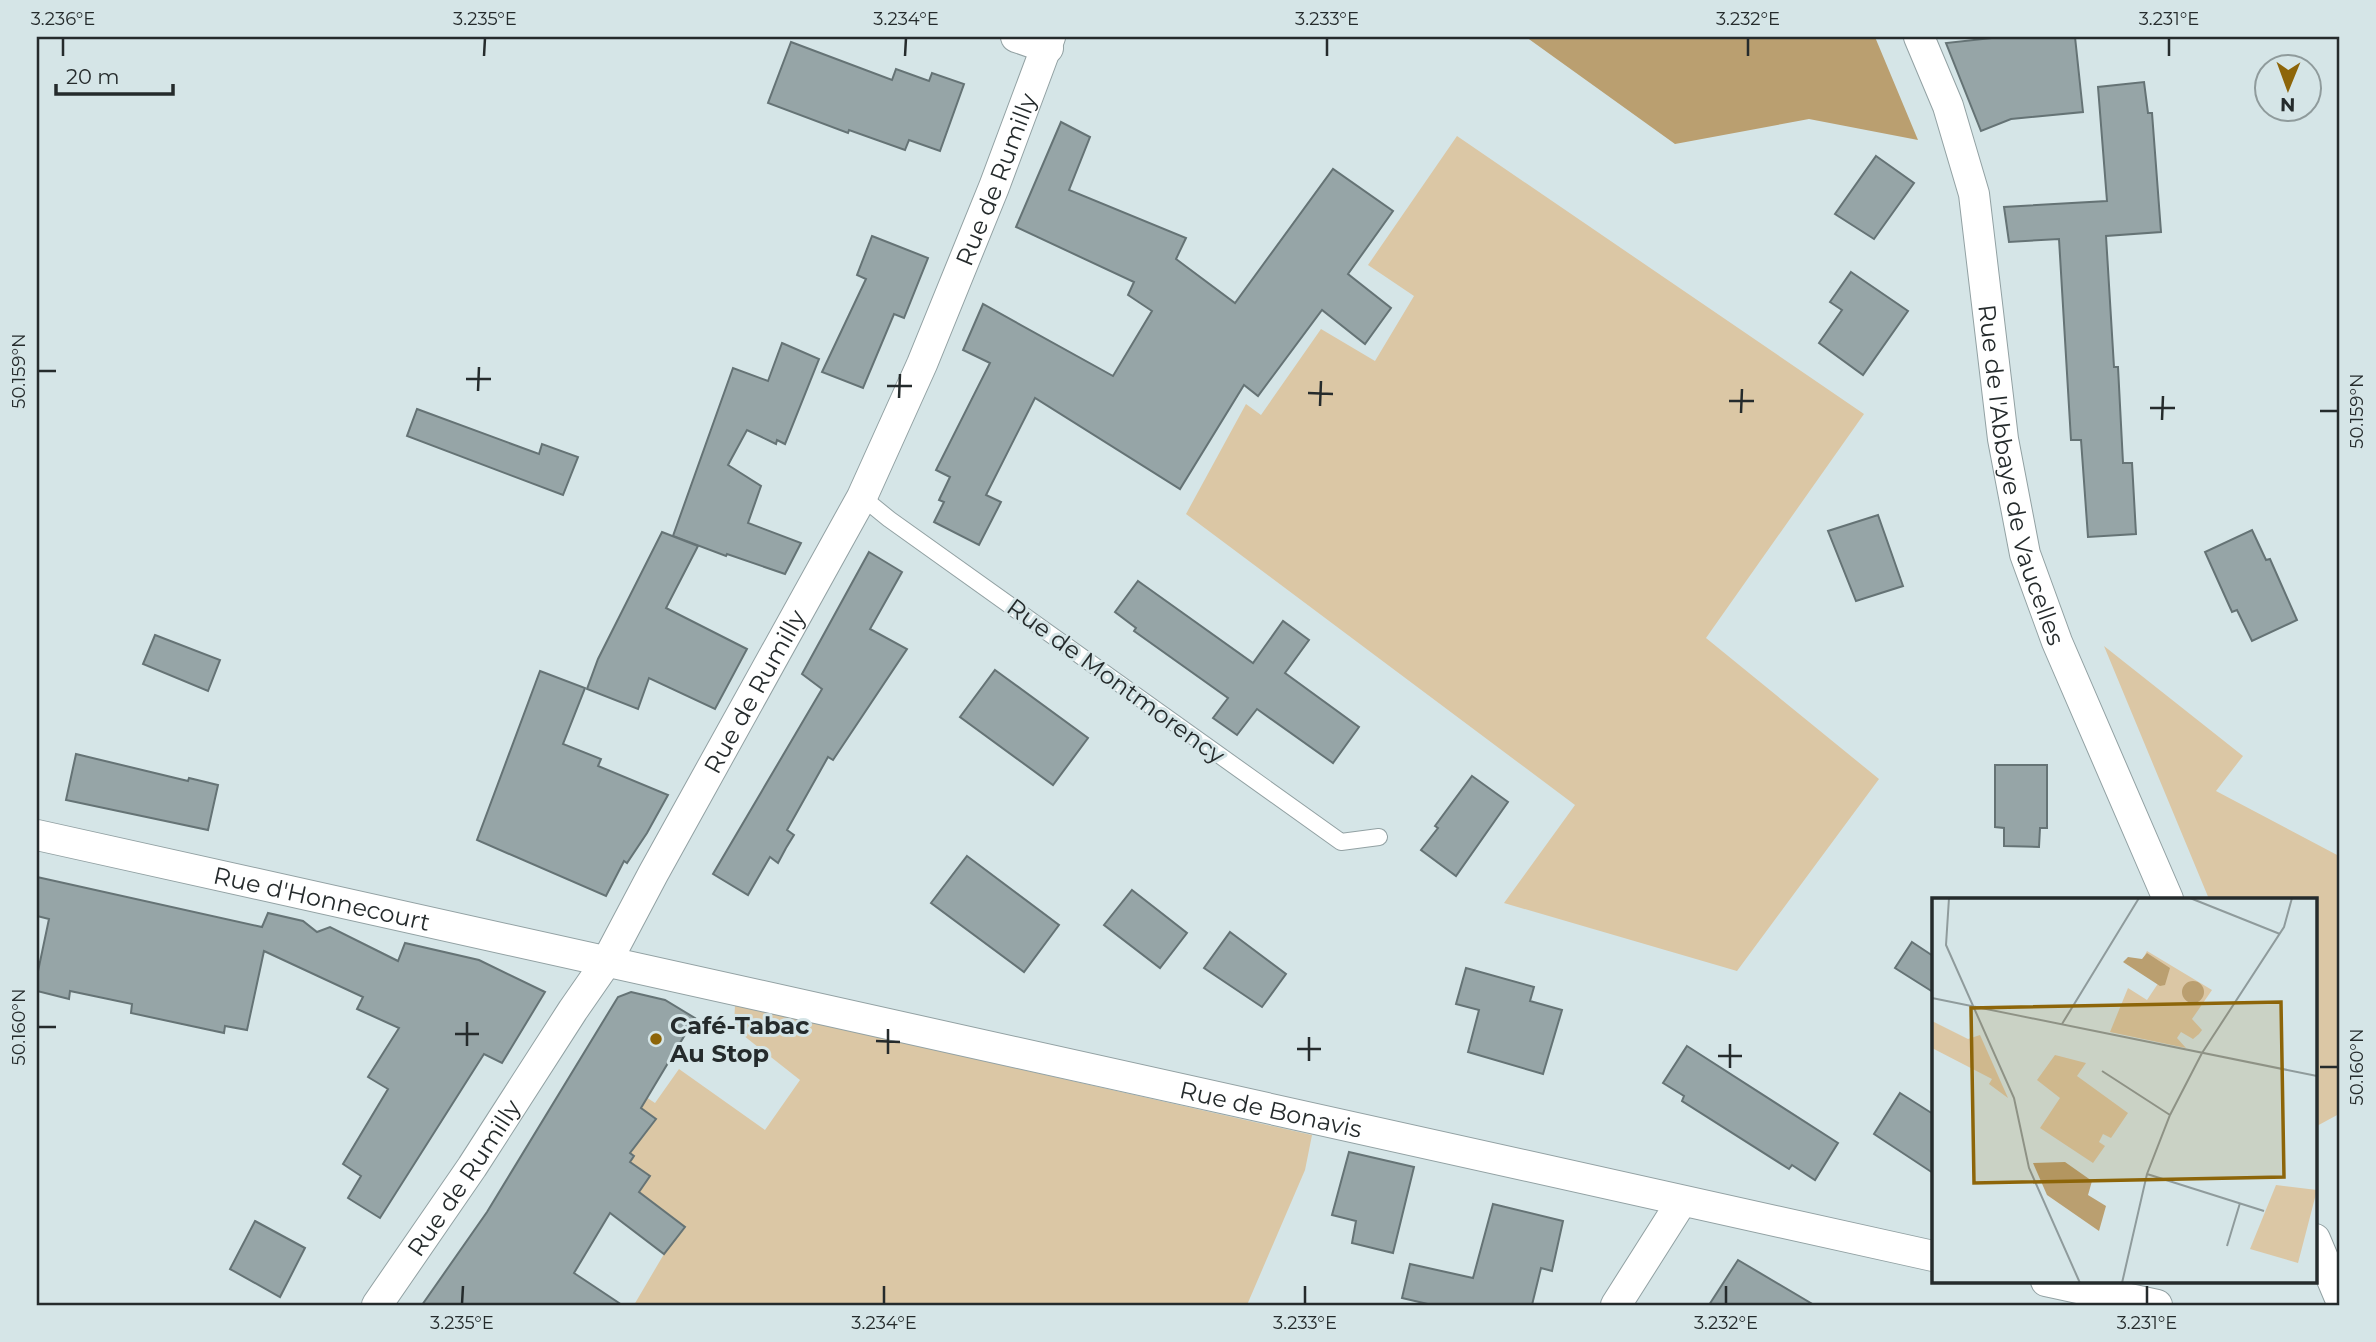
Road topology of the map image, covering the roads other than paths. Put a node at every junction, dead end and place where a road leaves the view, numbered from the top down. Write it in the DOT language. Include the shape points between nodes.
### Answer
graph roads {
  1 [pos="1016,37"];
  2 [pos="1919,37"];
  3 [pos="1049,42"];
  4 [pos="862,497"];
  5 [pos="37,835"];
  6 [pos="1379,837"];
  7 [pos="2168,898"];
  8 [pos="607,961"];
  9 [pos="1682,1201"];
  10 [pos="2316,1241"];
  11 [pos="1932,1256"];
  12 [pos="2051,1282"];
  13 [pos="2339,1296"];
  14 [pos="377,1305"];
  15 [pos="1616,1305"];
  16 [pos="2157,1305"];
  1 -- 3 [label="street"];
  2 -- 7 [label="street, Rue de l'Abbaye de Vaucelles" via="1948,106 1974,194 2003,439 2025,554 2057,642"];
  3 -- 4 [label="street, Rue de Rumilly" via="922,364"];
  4 -- 6 [label="lane, Rue de Montmorency" via="1342,842"];
  4 -- 8 [label="street, Rue de Rumilly"];
  5 -- 8 [label="street, Rue d'Honnecourt"];
  8 -- 9 [label="street, Rue de Bonavis"];
  8 -- 14 [label="street, Rue de Rumilly"];
  9 -- 11 [label="street, Rue de Bonavis"];
  9 -- 15 [label="street"];
  10 -- 13 [label="street"];
  12 -- 16 [label="street"];
}
